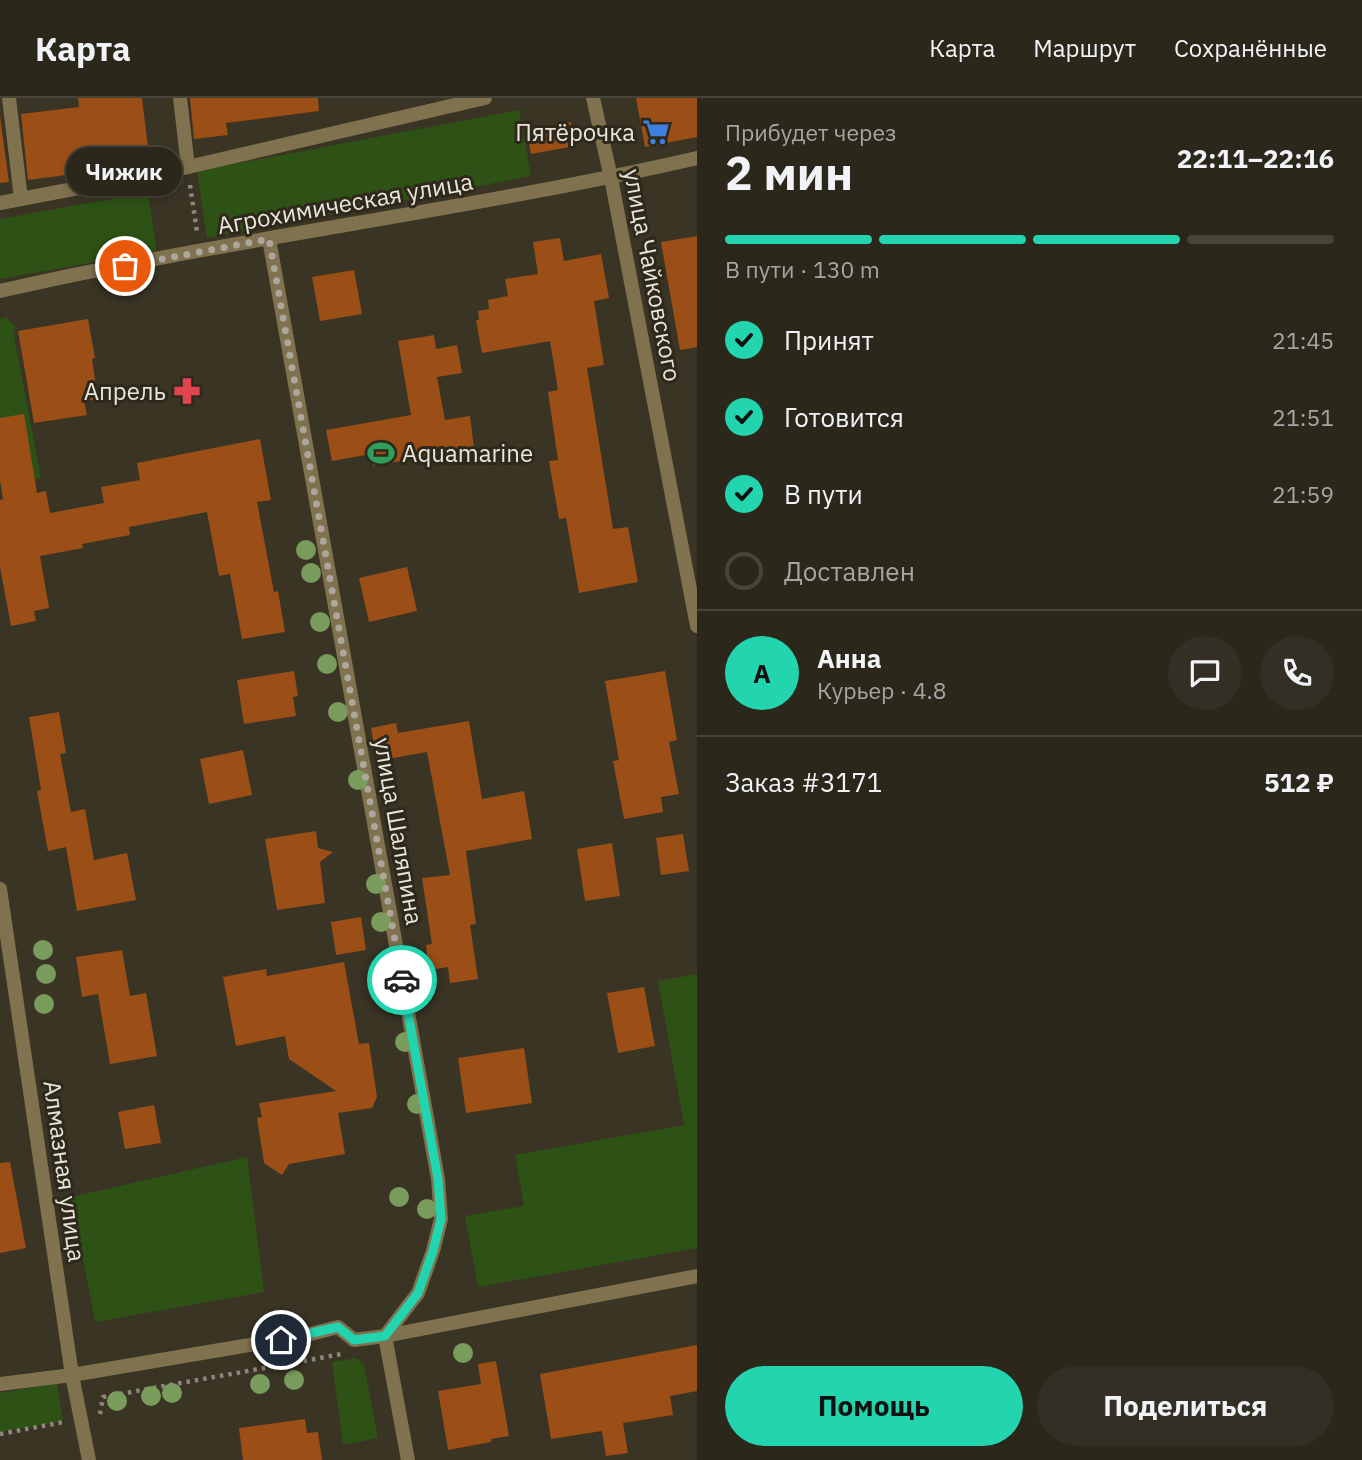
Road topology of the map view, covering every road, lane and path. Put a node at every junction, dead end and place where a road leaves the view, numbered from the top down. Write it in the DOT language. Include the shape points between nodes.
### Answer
graph roads {
  1 [pos="9,98"];
  2 [pos="180,98"];
  3 [pos="413,98"];
  4 [pos="485,98"];
  5 [pos="593,98"];
  6 [pos="415,114"];
  7 [pos="697,158"];
  8 [pos="188,167"];
  9 [pos="611,178"];
  10 [pos="21,199"];
  11 [pos="0,203"];
  12 [pos="269,239"];
  13 [pos="200,252"];
  14 [pos="0,292"];
  15 [pos="697,626"];
  16 [pos="0,889"];
  17 [pos="697,1276"];
  18 [pos="385,1336"];
  19 [pos="355,1352"];
  20 [pos="72,1375"];
  21 [pos="0,1384"];
  22 [pos="82,1419"];
  23 [pos="0,1434"];
  24 [pos="89,1460"];
  25 [pos="408,1460"];
  1 -- 10 [label="street"];
  2 -- 8 [label="street"];
  3 -- 6 [label="street"];
  4 -- 6 [label="street"];
  5 -- 9 [label="street, улица Чайковского"];
  6 -- 8 [label="street"];
  7 -- 9 [label="street, Агрохимическая улица"];
  8 -- 10 [label="street"];
  8 -- 13 [label="path"];
  9 -- 12 [label="street, Агрохимическая улица"];
  9 -- 15 [label="street, улица Чайковского"];
  10 -- 11 [label="street"];
  12 -- 13 [label="street, Агрохимическая улица"];
  12 -- 18 [label="street, улица Шаляпина" via="438,1179 441,1219 433,1251 418,1293"];
  13 -- 14 [label="street, Агрохимическая улица"];
  16 -- 20 [label="street, Алмазная улица"];
  17 -- 18 [label="street"];
  18 -- 20 [label="street" via="354,1340 338,1327"];
  18 -- 25 [label="street"];
  19 -- 22 [label="path" via="103,1397 100,1414"];
  20 -- 21 [label="street"];
  20 -- 22 [label="street, Алмазная улица"];
  22 -- 23 [label="path"];
  22 -- 24 [label="street, Алмазная улица"];
}
